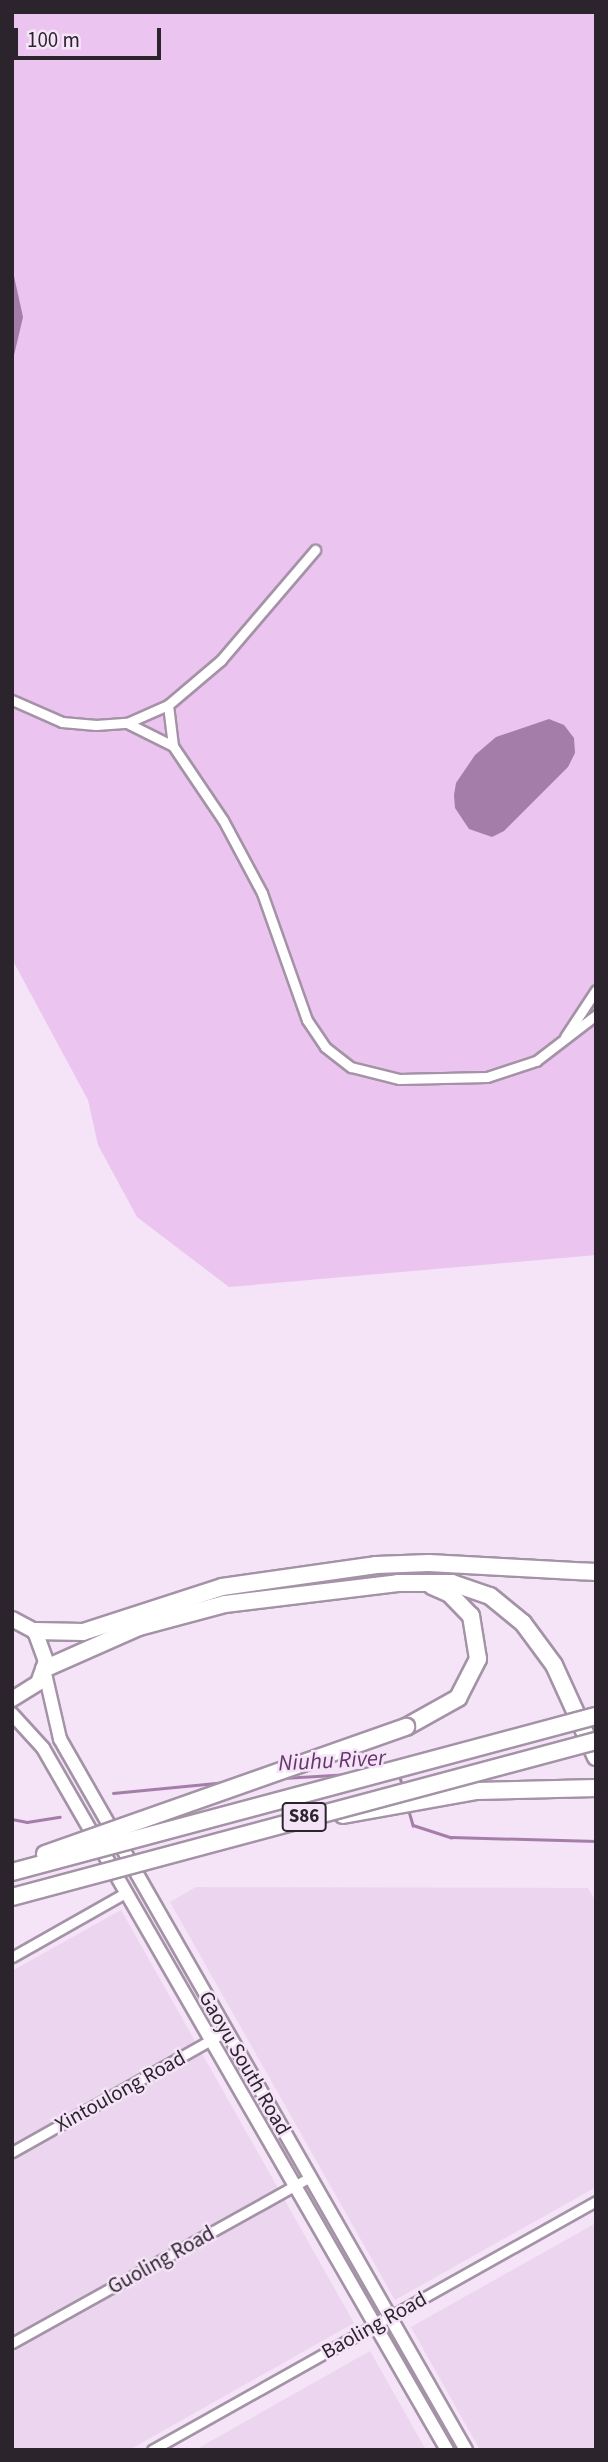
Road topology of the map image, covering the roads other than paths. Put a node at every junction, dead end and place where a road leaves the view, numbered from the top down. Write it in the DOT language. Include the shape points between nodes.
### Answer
graph roads {
  1 [pos="315,550"];
  2 [pos="12,700"];
  3 [pos="167,705"];
  4 [pos="127,723"];
  5 [pos="173,746"];
  6 [pos="596,990"];
  7 [pos="596,1015"];
  8 [pos="558,1047"];
  9 [pos="541,1569"];
  10 [pos="596,1572"];
  11 [pos="420,1583"];
  12 [pos="596,1584"];
  13 [pos="13,1618"];
  14 [pos="35,1631"];
  15 [pos="44,1669"];
  16 [pos="12,1699"];
  17 [pos="12,1714"];
  18 [pos="596,1716"];
  19 [pos="596,1741"];
  20 [pos="596,1757"];
  21 [pos="596,1788"];
  22 [pos="247,1832"];
  23 [pos="12,1865"];
  24 [pos="12,1872"];
  25 [pos="125,1893"];
  26 [pos="12,1897"];
  27 [pos="12,1956"];
  28 [pos="227,2031"];
  29 [pos="211,2040"];
  30 [pos="12,2151"];
  31 [pos="310,2176"];
  32 [pos="294,2185"];
  33 [pos="596,2201"];
  34 [pos="390,2316"];
  35 [pos="376,2324"];
  36 [pos="12,2343"];
  37 [pos="152,2450"];
  38 [pos="447,2450"];
  39 [pos="466,2450"];
  1 -- 3 [label="street" via="222,660"];
  2 -- 4 [label="street" via="62,722"];
  3 -- 4 [label="street"];
  3 -- 5 [label="street"];
  4 -- 5 [label="street"];
  5 -- 8 [label="street" via="247,860 307,1020 337,1058 382,1077 461,1079 512,1071"];
  6 -- 8 [label="street"];
  7 -- 8 [label="street"];
  9 -- 10 [label="highway"];
  9 -- 12 [label="highway"];
  9 -- 14 [label="highway" via="402,1563 260,1579 174,1600 83,1632"];
  11 -- 15 [label="highway" via="193,1611 106,1639"];
  11 -- 20 [label="highway" via="472,1589 523,1623 554,1665"];
  11 -- 23 [label="highway, bridge" via="450,1594 467,1610 477,1630 478,1659 458,1698 405,1727"];
  13 -- 14 [label="main road"];
  14 -- 15 [label="main road" via="45,1653"];
  15 -- 16 [label="main road" via="32,1689"];
  15 -- 28 [label="street, Gaoyu South Road" via="60,1739"];
  17 -- 25 [label="street, Gaoyu South Road" via="43,1748"];
  18 -- 24 [label="highway, S86, bridge"];
  19 -- 22 [label="highway, S86, bridge"];
  21 -- 22 [label="highway, bridge" via="477,1791"];
  22 -- 26 [label="highway, S86, bridge"];
  25 -- 27 [label="street"];
  25 -- 29 [label="street, Gaoyu South Road"];
  28 -- 29 [label="street, Xintoulong Road"];
  28 -- 31 [label="street, Gaoyu South Road"];
  29 -- 30 [label="street, Xintoulong Road"];
  29 -- 32 [label="street, Gaoyu South Road"];
  31 -- 32 [label="street, Guoling Road"];
  31 -- 34 [label="street, Gaoyu South Road"];
  32 -- 35 [label="street, Gaoyu South Road"];
  32 -- 36 [label="street, Guoling Road"];
  33 -- 34 [label="street, Baoling Road"];
  34 -- 35 [label="street, Baoling Road"];
  34 -- 39 [label="street, Gaoyu South Road"];
  35 -- 37 [label="street, Baoling Road"];
  35 -- 38 [label="street, Gaoyu South Road"];
}
